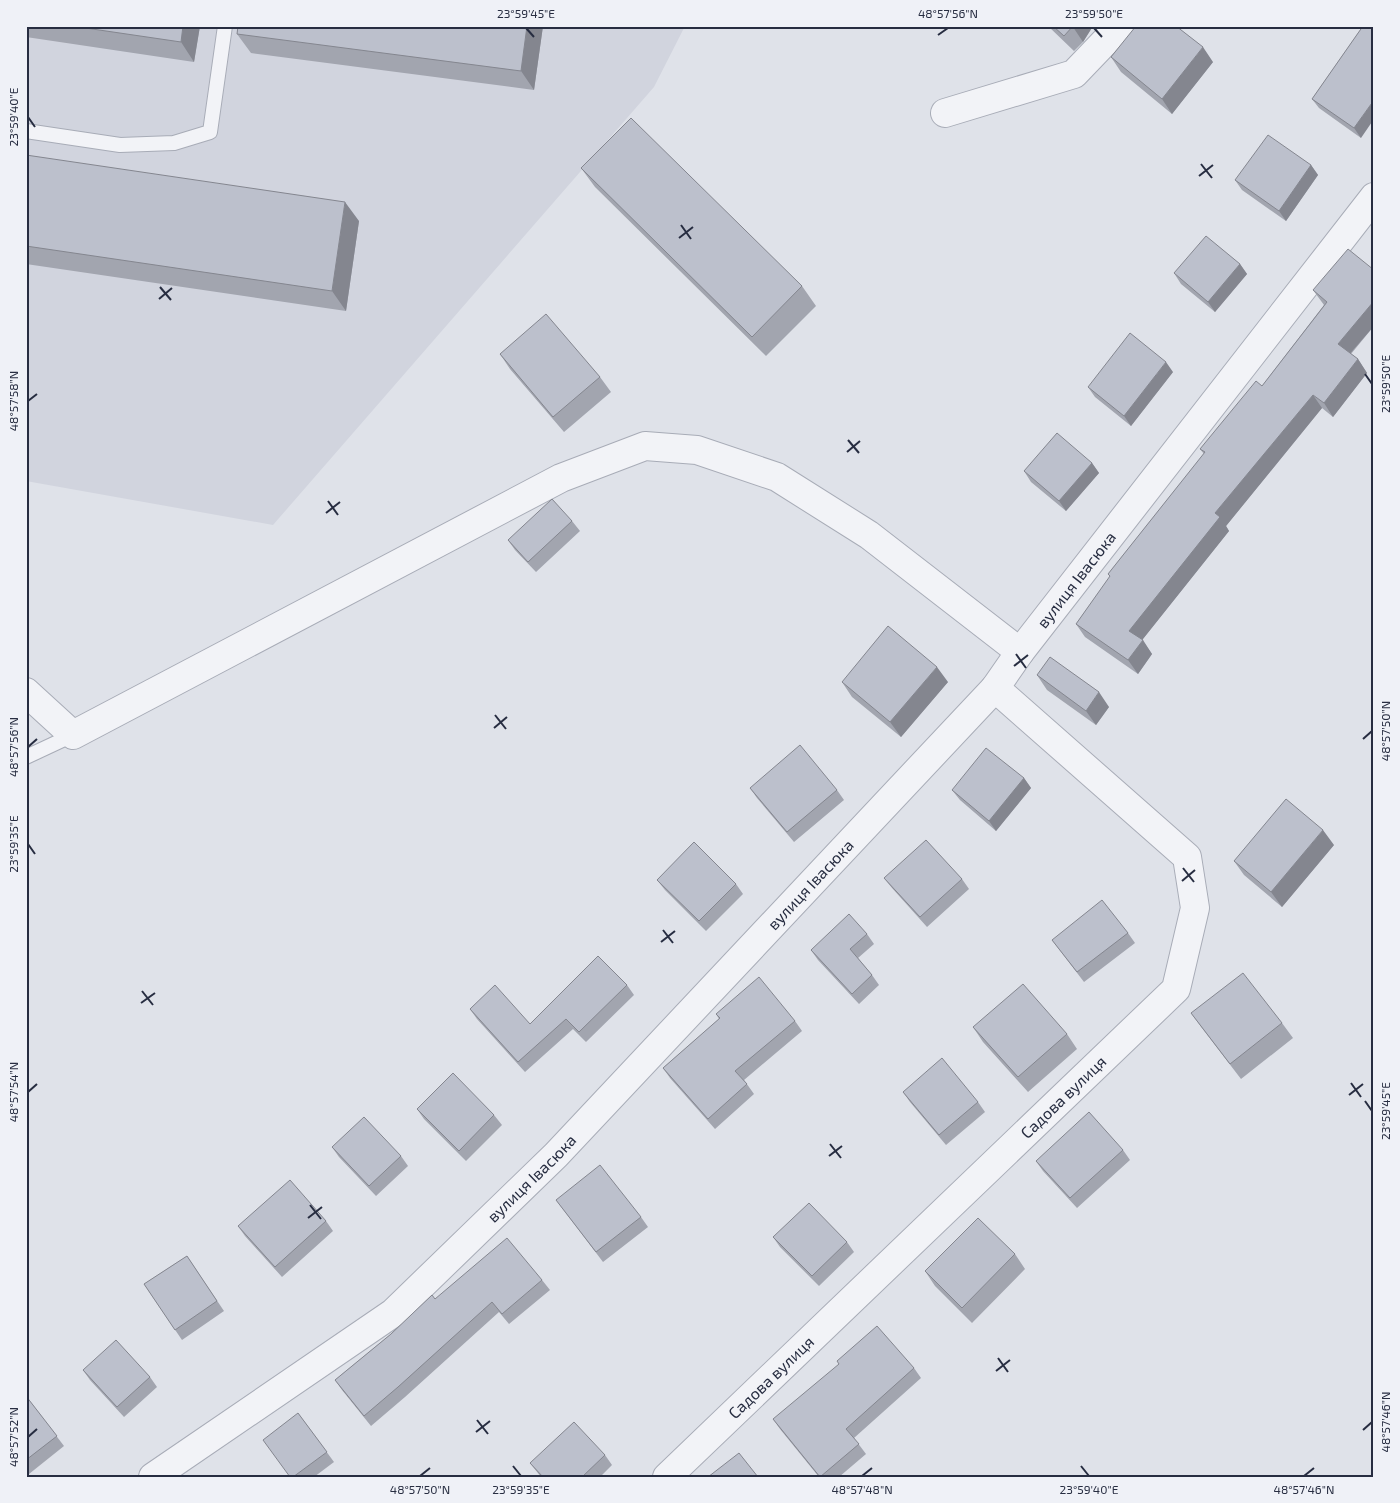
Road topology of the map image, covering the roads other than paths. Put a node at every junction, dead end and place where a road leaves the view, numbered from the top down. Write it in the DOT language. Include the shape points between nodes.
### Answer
graph roads {
  1 [pos="225,26"];
  2 [pos="1120,26"];
  3 [pos="945,113"];
  4 [pos="26,131"];
  5 [pos="1374,197"];
  6 [pos="1020,652"];
  7 [pos="995,688"];
  8 [pos="26,692"];
  9 [pos="73,735"];
  10 [pos="26,757"];
  11 [pos="153,1477"];
  12 [pos="668,1477"];
  1 -- 4 [label="lane" via="210,132 174,143 120,145"];
  2 -- 3 [label="street" via="1074,74"];
  5 -- 6 [label="street, вулиця Івасюка"];
  6 -- 7 [label="street, вулиця Івасюка"];
  6 -- 9 [label="street" via="869,535 777,477 697,450 646,446 561,478"];
  7 -- 11 [label="street, вулиця Івасюка" via="556,1155 393,1314"];
  7 -- 12 [label="street, Садова вулиця" via="1187,857 1195,908 1176,989"];
  8 -- 9 [label="street"];
  9 -- 10 [label="lane"];
}
